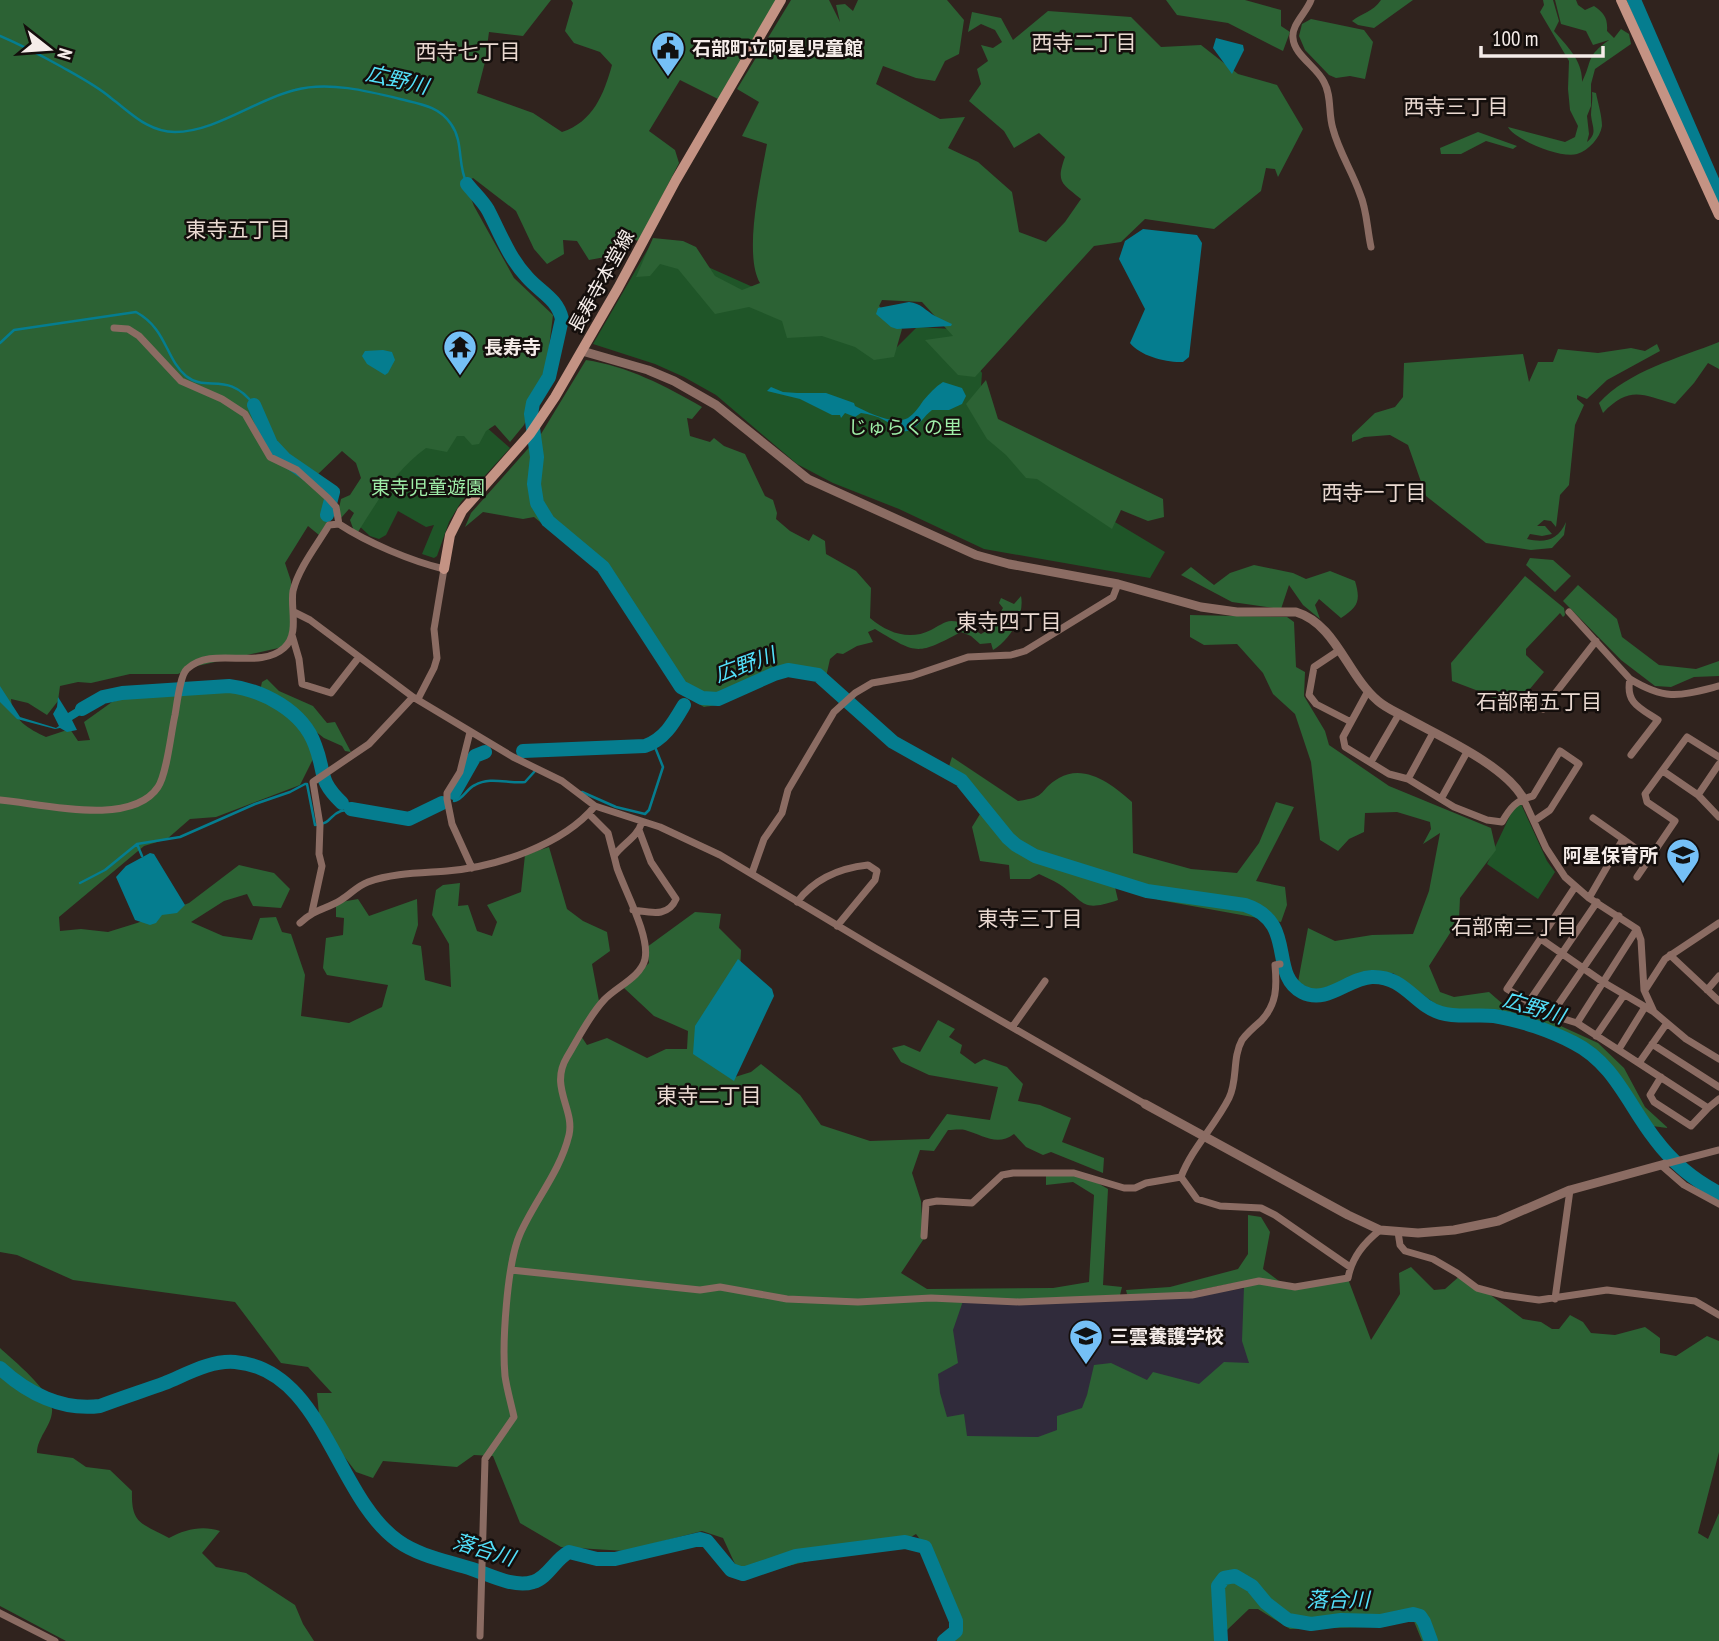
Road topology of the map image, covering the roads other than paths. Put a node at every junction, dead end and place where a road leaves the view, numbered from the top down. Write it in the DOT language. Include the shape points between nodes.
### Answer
graph roads {
  1 [pos="781,0"];
  2 [pos="1311,0"];
  3 [pos="1621,0"];
  4 [pos="1719,215"];
  5 [pos="1371,247"];
  6 [pos="114,328"];
  7 [pos="582,351"];
  8 [pos="340,523"];
  9 [pos="444,569"];
  10 [pos="1118,584"];
  11 [pos="294,612"];
  12 [pos="1569,612"];
  13 [pos="292,635"];
  14 [pos="1596,641"];
  15 [pos="1338,651"];
  16 [pos="359,657"];
  17 [pos="1630,679"];
  18 [pos="1719,686"];
  19 [pos="1368,691"];
  20 [pos="416,698"];
  21 [pos="1543,709"];
  22 [pos="1399,714"];
  23 [pos="1351,722"];
  24 [pos="470,732"];
  25 [pos="1433,733"];
  26 [pos="1467,752"];
  27 [pos="1631,755"];
  28 [pos="1719,757"];
  29 [pos="1371,762"];
  30 [pos="1719,764"];
  31 [pos="1663,771"];
  32 [pos="1408,779"];
  33 [pos="1698,795"];
  34 [pos="1523,798"];
  35 [pos="1441,799"];
  36 [pos="0,800"];
  37 [pos="595,806"];
  38 [pos="589,814"];
  39 [pos="1719,817"];
  40 [pos="1593,818"];
  41 [pos="1534,821"];
  42 [pos="640,826"];
  43 [pos="1623,839"];
  44 [pos="614,856"];
  45 [pos="1649,858"];
  46 [pos="471,868"];
  47 [pos="752,873"];
  48 [pos="1637,877"];
  49 [pos="1575,887"];
  50 [pos="1593,900"];
  51 [pos="797,902"];
  52 [pos="633,910"];
  53 [pos="312,912"];
  54 [pos="1619,916"];
  55 [pos="300,923"];
  56 [pos="1719,923"];
  57 [pos="837,926"];
  58 [pos="1637,929"];
  59 [pos="1541,939"];
  60 [pos="1561,954"];
  61 [pos="1670,955"];
  62 [pos="1280,964"];
  63 [pos="1582,968"];
  64 [pos="1719,976"];
  65 [pos="1045,981"];
  66 [pos="1603,982"];
  67 [pos="1644,990"];
  68 [pos="1707,990"];
  69 [pos="1624,995"];
  70 [pos="1719,1001"];
  71 [pos="1528,1003"];
  72 [pos="1645,1007"];
  73 [pos="1654,1012"];
  74 [pos="1551,1015"];
  75 [pos="1577,1023"];
  76 [pos="1667,1023"];
  77 [pos="1013,1027"];
  78 [pos="1596,1036"];
  79 [pos="1652,1044"];
  80 [pos="1619,1049"];
  81 [pos="1719,1059"];
  82 [pos="1639,1063"];
  83 [pos="1661,1077"];
  84 [pos="1719,1087"];
  85 [pos="1719,1100"];
  86 [pos="1145,1104"];
  87 [pos="1708,1108"];
  88 [pos="1204,1135"];
  89 [pos="1719,1150"];
  90 [pos="1663,1164"];
  91 [pos="1181,1177"];
  92 [pos="1570,1190"];
  93 [pos="1719,1204"];
  94 [pos="1380,1230"];
  95 [pos="1398,1232"];
  96 [pos="925,1236"];
  97 [pos="1350,1267"];
  98 [pos="511,1270"];
  99 [pos="1555,1299"];
  100 [pos="1719,1315"];
  101 [pos="0,1613"];
  102 [pos="481,1636"];
  103 [pos="55,1641"];
  1 -- 7 [label="main road, 長寿寺本堂線"];
  2 -- 5 [label="street" via="1293,38 1328,90 1331,125 1362,196"];
  3 -- 4 [label="main road"];
  6 -- 8 [label="street" via="139,336 181,381 222,398 245,414 270,457 297,470 328,498"];
  7 -- 9 [label="main road, 長寿寺本堂線" via="541,419 462,511 450,535"];
  7 -- 10 [label="street" via="674,381 716,405 808,479 976,555"];
  8 -- 9 [label="street" via="425,565"];
  8 -- 11 [label="street" via="329,526 300,575 294,590"];
  9 -- 20 [label="street" via="435,628 435,668"];
  10 -- 15 [label="street" via="1201,607 1297,612 1320,624"];
  10 -- 47 [label="street" via="1113,597 1025,651 968,657 912,676 872,682 855,693 834,712 788,790 782,813 764,839"];
  11 -- 13 [label="street"];
  11 -- 16 [label="street"];
  12 -- 14 [label="street"];
  13 -- 16 [label="street" via="302,684 331,693"];
  13 -- 36 [label="street" via="285,648 267,655 209,659 187,669 160,786 141,801 78,811"];
  14 -- 17 [label="street"];
  14 -- 21 [label="street"];
  15 -- 19 [label="street"];
  15 -- 23 [label="street" via="1314,667 1309,695"];
  16 -- 20 [label="street"];
  17 -- 18 [label="street" via="1658,694 1670,695"];
  17 -- 27 [label="street" via="1627,691 1634,704 1658,720"];
  19 -- 22 [label="street"];
  19 -- 23 [label="street"];
  20 -- 24 [label="street"];
  20 -- 53 [label="street" via="369,744 313,782 322,866"];
  22 -- 25 [label="street"];
  22 -- 29 [label="street"];
  23 -- 29 [label="street" via="1343,737 1345,747"];
  24 -- 37 [label="street" via="562,781"];
  24 -- 46 [label="street" via="460,772 447,799"];
  25 -- 26 [label="street"];
  25 -- 32 [label="street"];
  26 -- 34 [label="street" via="1500,772"];
  26 -- 35 [label="street"];
  28 -- 31 [label="street" via="1686,737"];
  29 -- 32 [label="street"];
  30 -- 33 [label="street"];
  31 -- 33 [label="street"];
  31 -- 45 [label="street" via="1645,794 1647,802 1675,821"];
  32 -- 35 [label="street"];
  33 -- 39 [label="street"];
  34 -- 35 [label="street" via="1502,821 1487,820"];
  34 -- 41 [label="street"];
  34 -- 41 [label="street" via="1532,796 1560,751 1579,764 1550,810"];
  37 -- 38 [label="street"];
  37 -- 42 [label="street"];
  38 -- 44 [label="street" via="608,833"];
  38 -- 46 [label="street" via="567,834"];
  40 -- 43 [label="street"];
  41 -- 49 [label="street" via="1546,849"];
  42 -- 44 [label="street"];
  42 -- 47 [label="street" via="683,836"];
  42 -- 52 [label="street" via="651,862 676,903 656,914"];
  43 -- 45 [label="street"];
  43 -- 50 [label="street"];
  44 -- 52 [label="street"];
  45 -- 48 [label="street"];
  46 -- 53 [label="street" via="369,881"];
  47 -- 51 [label="street"];
  49 -- 50 [label="street"];
  49 -- 59 [label="street"];
  50 -- 54 [label="street"];
  50 -- 60 [label="street"];
  51 -- 57 [label="street"];
  51 -- 57 [label="street" via="830,874 868,865 877,871 875,880"];
  52 -- 98 [label="street" via="645,944 645,959 641,968 605,999 565,1060 560,1085 570,1133 554,1176 518,1238"];
  53 -- 55 [label="street"];
  54 -- 58 [label="street"];
  54 -- 63 [label="street"];
  56 -- 61 [label="street"];
  57 -- 77 [label="street"];
  58 -- 66 [label="street"];
  58 -- 67 [label="street"];
  59 -- 60 [label="street"];
  59 -- 71 [label="street" via="1507,989"];
  60 -- 63 [label="street"];
  60 -- 71 [label="street"];
  61 -- 67 [label="street"];
  61 -- 68 [label="street"];
  62 -- 88 [label="street" via="1275,965 1273,1003 1243,1038 1229,1098"];
  63 -- 66 [label="street"];
  63 -- 74 [label="street"];
  64 -- 68 [label="street"];
  65 -- 77 [label="street"];
  66 -- 69 [label="street"];
  66 -- 75 [label="street"];
  67 -- 73 [label="street"];
  68 -- 70 [label="street"];
  69 -- 72 [label="street"];
  69 -- 78 [label="street"];
  71 -- 74 [label="street"];
  72 -- 73 [label="street"];
  72 -- 80 [label="street"];
  73 -- 76 [label="street"];
  74 -- 75 [label="street"];
  75 -- 78 [label="street"];
  76 -- 79 [label="street"];
  76 -- 81 [label="street"];
  77 -- 86 [label="street"];
  78 -- 80 [label="street"];
  79 -- 82 [label="street"];
  79 -- 84 [label="street"];
  80 -- 82 [label="street"];
  82 -- 83 [label="street"];
  83 -- 87 [label="street"];
  83 -- 87 [label="street" via="1650,1095 1654,1102 1691,1126"];
  85 -- 87 [label="street"];
  86 -- 88 [label="street"];
  88 -- 91 [label="street"];
  88 -- 94 [label="street"];
  89 -- 90 [label="street"];
  90 -- 92 [label="street"];
  90 -- 93 [label="street" via="1684,1185"];
  91 -- 96 [label="street" via="1124,1188 1074,1173 1002,1175 972,1203 926,1203"];
  91 -- 97 [label="street" via="1196,1199 1220,1206 1261,1208"];
  92 -- 95 [label="street" via="1474,1227"];
  92 -- 99 [label="street"];
  94 -- 95 [label="street"];
  94 -- 97 [label="street"];
  95 -- 99 [label="street" via="1405,1251 1433,1259 1477,1288"];
  97 -- 98 [label="street" via="1348,1278 1295,1287 1259,1281 1192,1294 858,1303"];
  98 -- 102 [label="street" via="504,1340 514,1417 485,1459"];
  99 -- 100 [label="street" via="1606,1290 1695,1301"];
  101 -- 103 [label="street"];
}
